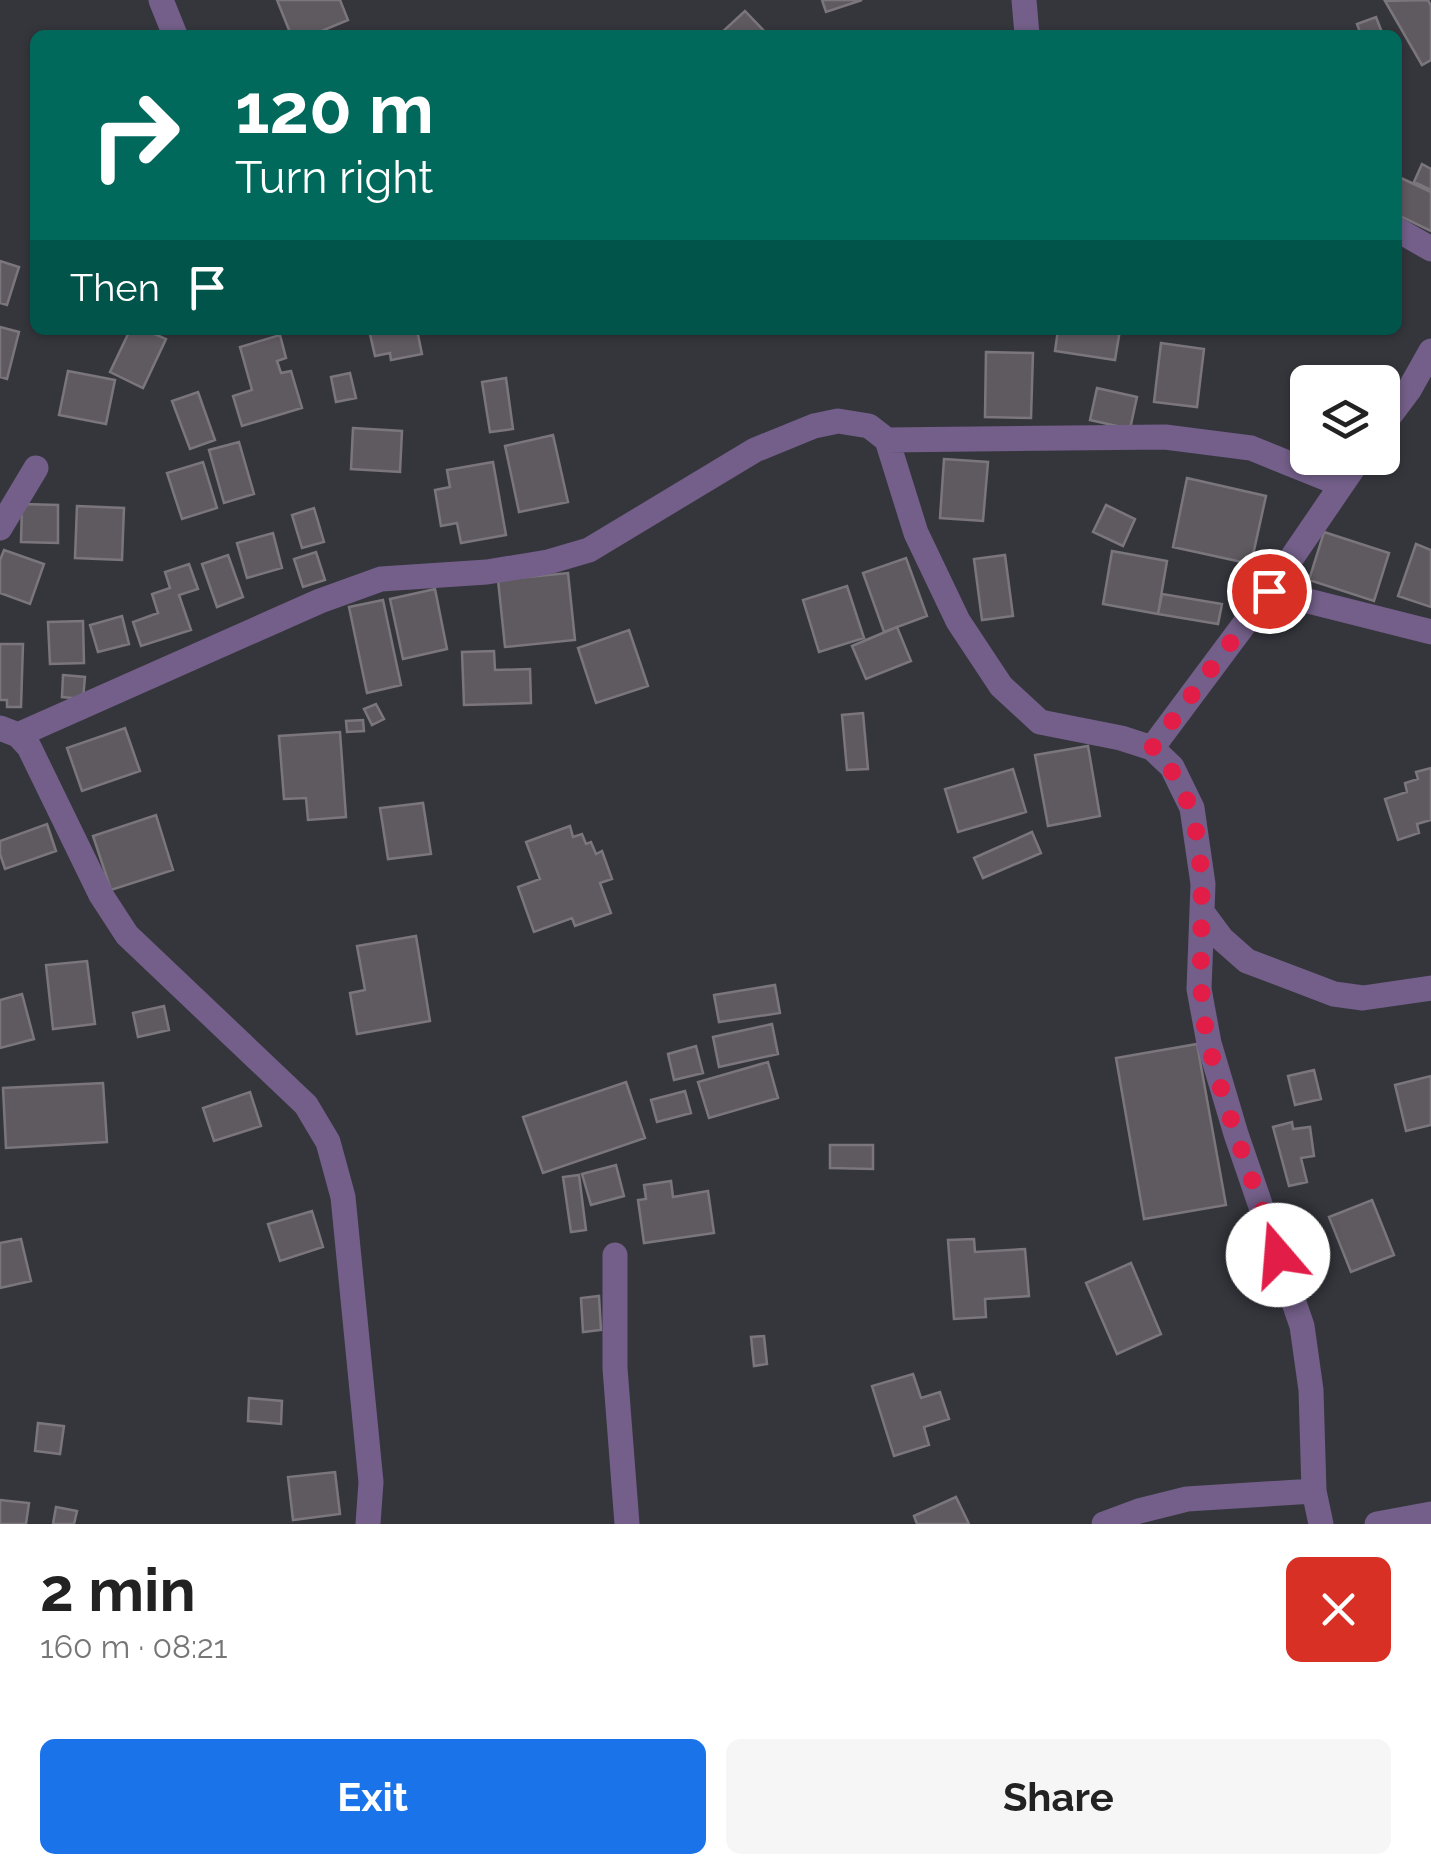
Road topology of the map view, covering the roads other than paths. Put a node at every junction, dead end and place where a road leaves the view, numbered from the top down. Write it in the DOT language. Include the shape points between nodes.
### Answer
graph roads {
  1 [pos="161,0"];
  2 [pos="1024,0"];
  3 [pos="173,30"];
  4 [pos="1027,30"];
  5 [pos="1402,232"];
  6 [pos="1431,248"];
  7 [pos="1431,351"];
  8 [pos="1400,398"];
  9 [pos="887,440"];
  10 [pos="36,468"];
  11 [pos="1347,475"];
  12 [pos="1340,484"];
  13 [pos="0,528"];
  14 [pos="1269,591"];
  15 [pos="1431,632"];
  16 [pos="9,732"];
  17 [pos="1152,748"];
  18 [pos="1202,912"];
  19 [pos="1431,988"];
  20 [pos="616,1255"];
  21 [pos="1314,1491"];
  22 [pos="1431,1514"];
  23 [pos="368,1524"];
  24 [pos="627,1524"];
  25 [pos="1104,1524"];
  26 [pos="1321,1524"];
  27 [pos="1377,1524"];
  1 -- 3 [label="street"];
  2 -- 4 [label="street"];
  5 -- 6 [label="street"];
  7 -- 8 [label="street"];
  9 -- 12 [label="street" via="1165,436 1250,448"];
  9 -- 16 [label="street" via="869,426 814,426 755,450 589,550 487,572 380,579"];
  9 -- 17 [label="street" via="916,533 958,621 1000,686 1040,722"];
  10 -- 13 [label="street"];
  11 -- 12 [label="street"];
  12 -- 14 [label="street"];
  14 -- 15 [label="street"];
  14 -- 17 [label="street"];
  16 -- 23 [label="street" via="29,747 127,935 306,1105 328,1142 345,1216 371,1482"];
  17 -- 18 [label="street" via="1172,767 1192,808"];
  18 -- 19 [label="street" via="1247,961 1334,994 1363,998"];
  18 -- 21 [label="street" via="1199,989 1208,1043 1302,1326"];
  20 -- 24 [label="street" via="615,1368"];
  21 -- 25 [label="street" via="1188,1499"];
  21 -- 26 [label="street"];
  22 -- 27 [label="street"];
}
